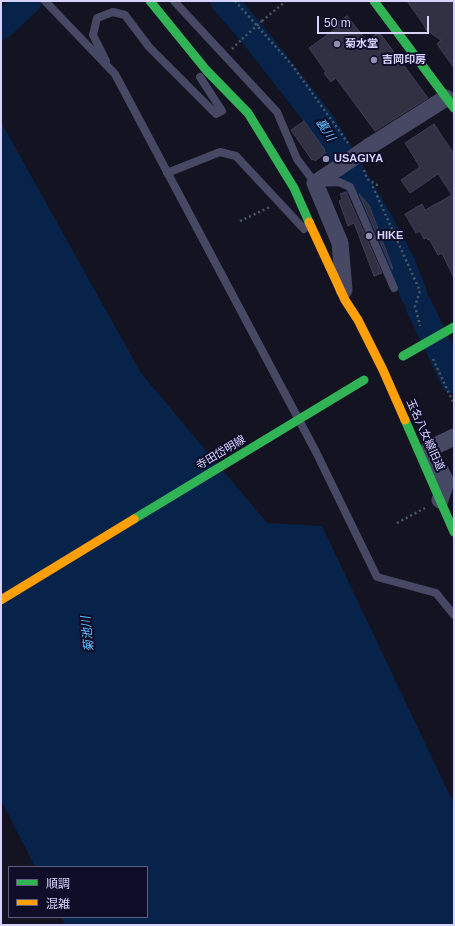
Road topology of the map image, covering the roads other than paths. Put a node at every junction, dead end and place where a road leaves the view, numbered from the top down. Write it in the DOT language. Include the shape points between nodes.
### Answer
graph roads {
  1 [pos="45,1"];
  2 [pos="150,1"];
  3 [pos="174,1"];
  4 [pos="374,1"];
  5 [pos="157,9"];
  6 [pos="110,70"];
  7 [pos="451,104"];
  8 [pos="167,173"];
  9 [pos="315,183"];
  10 [pos="322,248"];
  11 [pos="394,288"];
  12 [pos="345,300"];
  13 [pos="454,327"];
  14 [pos="374,375"];
  15 [pos="391,389"];
  16 [pos="442,443"];
  17 [pos="440,500"];
  18 [pos="454,532"];
  19 [pos="1,600"];
  20 [pos="454,615"];
  1 -- 6 [label="lane"];
  2 -- 5 [label="street, 玉名八女線旧道"];
  3 -- 9 [label="lane" via="277,112 297,160"];
  4 -- 7 [label="street"];
  5 -- 6 [label="lane" via="222,110 216,114 149,47 124,16 112,12 97,18 93,35"];
  5 -- 10 [label="street, 玉名八女線旧道" via="207,70 248,113 294,188"];
  6 -- 8 [label="lane" via="115,74"];
  7 -- 9 [label="street, bridge" via="370,146"];
  8 -- 10 [label="lane" via="220,152 236,156"];
  8 -- 20 [label="lane" via="316,452 377,577 436,593"];
  9 -- 11 [label="lane" via="339,182 350,187"];
  9 -- 12 [label="street" via="340,243"];
  10 -- 12 [label="street, 玉名八女線旧道"];
  12 -- 14 [label="street, 玉名八女線旧道" via="358,320"];
  13 -- 14 [label="street, 寺田岱明線, bridge"];
  14 -- 15 [label="street, 玉名八女線旧道"];
  14 -- 19 [label="street, 寺田岱明線, bridge"];
  15 -- 16 [label="street" via="404,392"];
  15 -- 17 [label="street, 玉名八女線旧道"];
  16 -- 17 [label="street" via="446,482"];
  17 -- 18 [label="street, 玉名八女線旧道"];
}
